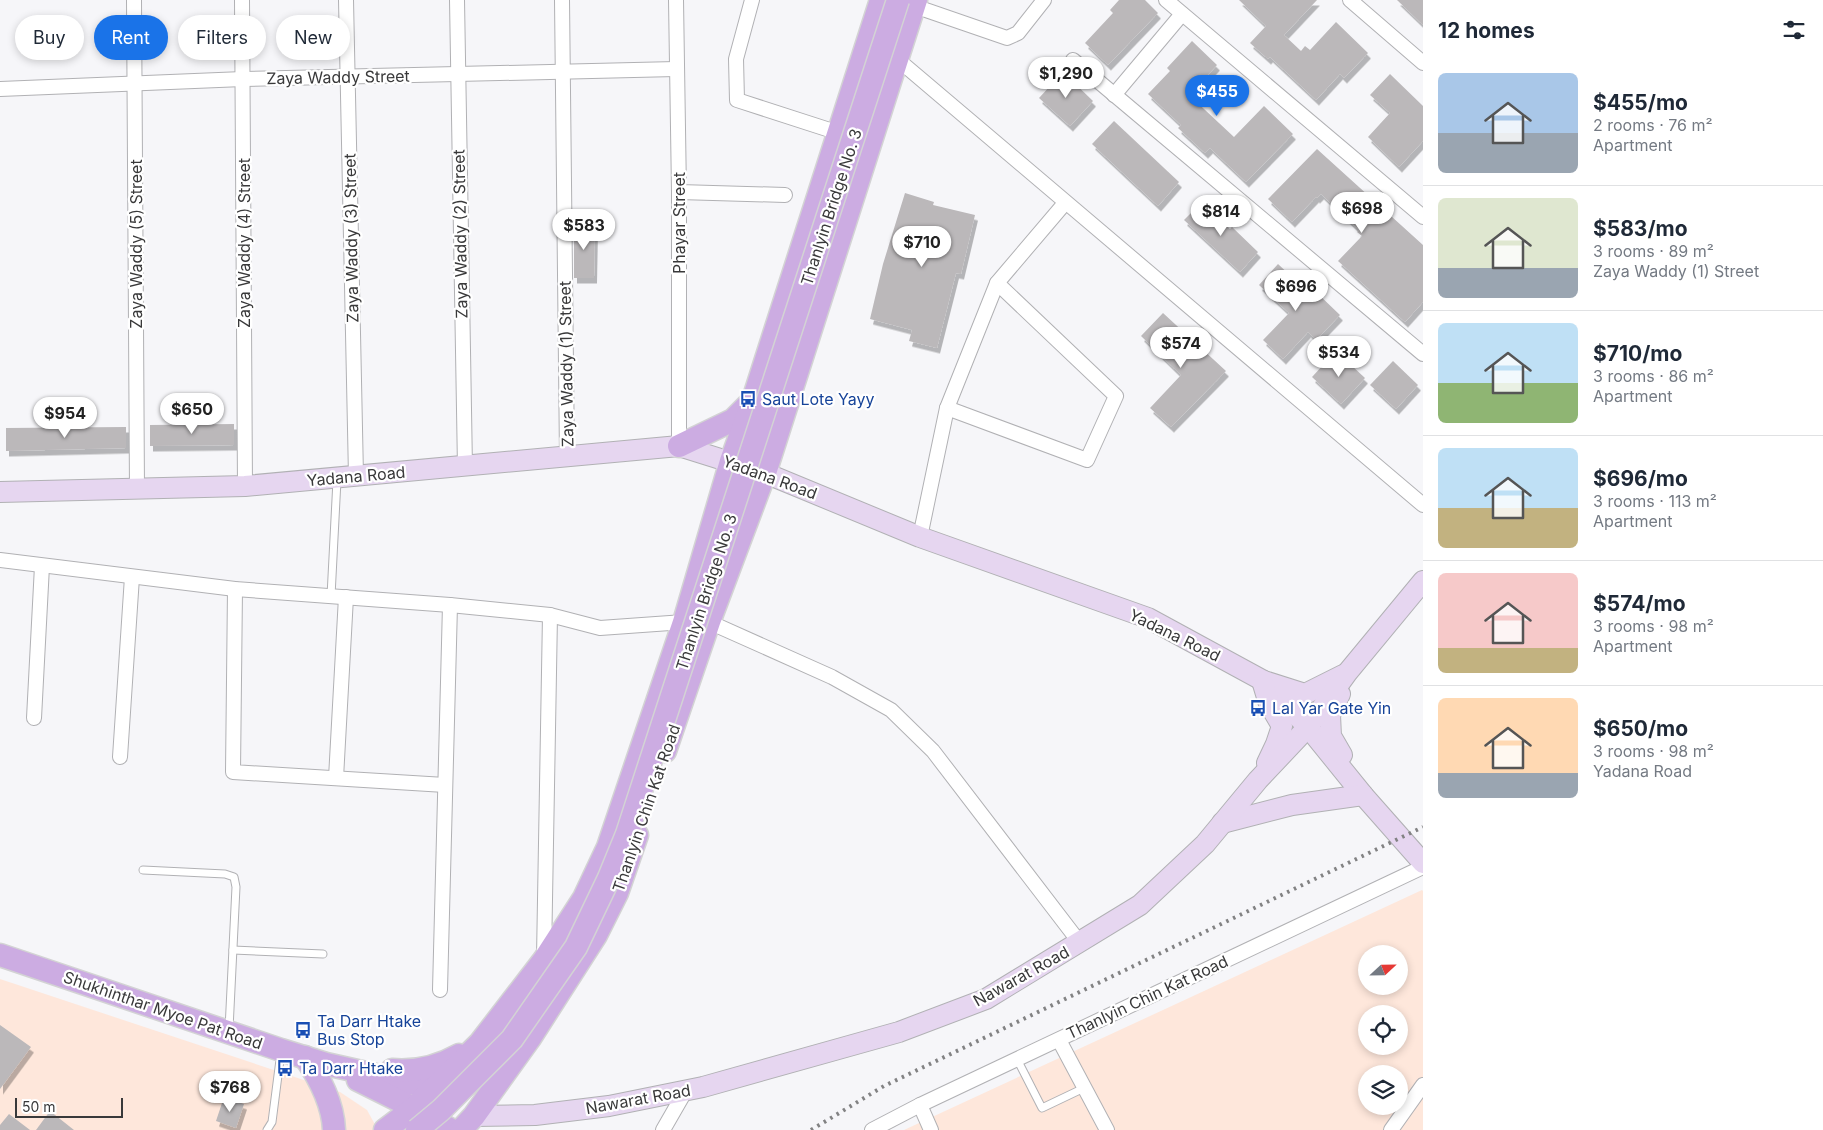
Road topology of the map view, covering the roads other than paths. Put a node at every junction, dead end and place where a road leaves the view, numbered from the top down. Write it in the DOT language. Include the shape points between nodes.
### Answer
graph roads {
  1 [pos="134,0"];
  2 [pos="242,0"];
  3 [pos="346,0"];
  4 [pos="457,0"];
  5 [pos="562,0"];
  6 [pos="676,0"];
  7 [pos="752,0"];
  8 [pos="881,0"];
  9 [pos="1044,0"];
  10 [pos="1166,0"];
  11 [pos="1350,0"];
  12 [pos="910,2"];
  13 [pos="1182,14"];
  14 [pos="896,58"];
  15 [pos="1073,60"];
  16 [pos="1423,63"];
  17 [pos="676,70"];
  18 [pos="563,71"];
  19 [pos="458,74"];
  20 [pos="348,78"];
  21 [pos="243,79"];
  22 [pos="136,83"];
  23 [pos="0,89"];
  24 [pos="1114,95"];
  25 [pos="839,133"];
  26 [pos="823,180"];
  27 [pos="856,190"];
  28 [pos="679,192"];
  29 [pos="785,195"];
  30 [pos="1065,203"];
  31 [pos="1423,217"];
  32 [pos="997,283"];
  33 [pos="1423,354"];
  34 [pos="753,400"];
  35 [pos="947,408"];
  36 [pos="679,446"];
  37 [pos="567,457"];
  38 [pos="731,461"];
  39 [pos="464,468"];
  40 [pos="765,473"];
  41 [pos="346,477"];
  42 [pos="245,486"];
  43 [pos="137,489"];
  44 [pos="0,492"];
  45 [pos="1423,506"];
  46 [pos="920,537"];
  47 [pos="0,560"];
  48 [pos="42,566"];
  49 [pos="132,577"];
  50 [pos="1423,580"];
  51 [pos="235,589"];
  52 [pos="331,596"];
  53 [pos="346,597"];
  54 [pos="450,605"];
  55 [pos="550,615"];
  56 [pos="684,622"];
  57 [pos="709,622"];
  58 [pos="1347,673"];
  59 [pos="1262,680"];
  60 [pos="34,718"];
  61 [pos="1308,727"];
  62 [pos="120,757"];
  63 [pos="336,778"];
  64 [pos="1258,780"];
  65 [pos="445,784"];
  66 [pos="1363,794"];
  67 [pos="1222,823"];
  68 [pos="1423,862"];
  69 [pos="1423,866"];
  70 [pos="143,870"];
  71 [pos="1080,943"];
  72 [pos="233,950"];
  73 [pos="323,954"];
  74 [pos="0,955"];
  75 [pos="544,960"];
  76 [pos="440,990"];
  77 [pos="229,1032"];
  78 [pos="1059,1040"];
  79 [pos="480,1043"];
  80 [pos="281,1050"];
  81 [pos="315,1060"];
  82 [pos="1017,1060"];
  83 [pos="1423,1085"];
  84 [pos="433,1088"];
  85 [pos="1084,1088"];
  86 [pos="686,1090"];
  87 [pos="920,1105"];
  88 [pos="414,1108"];
  89 [pos="472,1126"];
  90 [pos="267,1130"];
  91 [pos="334,1130"];
  92 [pos="385,1130"];
  93 [pos="417,1130"];
  94 [pos="451,1130"];
  95 [pos="663,1130"];
  96 [pos="872,1130"];
  97 [pos="931,1130"];
  98 [pos="1107,1130"];
  99 [pos="1391,1130"];
  1 -- 22 [label="street, Zaya Waddy (5) Street"];
  2 -- 21 [label="street, Zaya Waddy (4) Street"];
  3 -- 20 [label="street, Zaya Waddy (3) Street"];
  4 -- 19 [label="street, Zaya Waddy (2) Street"];
  5 -- 18 [label="street, Zaya Waddy (1) Street"];
  6 -- 17 [label="street, Phayar Street"];
  7 -- 25 [label="street" via="736,59 737,100"];
  8 -- 25 [label="main road, Thanlyin Chin Kat Road"];
  9 -- 12 [label="street" via="1018,33 1008,38"];
  10 -- 13 [label="street"];
  11 -- 16 [label="street"];
  12 -- 14 [label="main road, Thanlyin Chin Kat Road"];
  12 -- 93 [label="main road, Thanlyin Bridge No. 3, bridge" via="627,834 609,878 576,947 512,1039"];
  13 -- 24 [label="street"];
  13 -- 31 [label="street"];
  14 -- 27 [label="main road, Thanlyin Chin Kat Road"];
  14 -- 30 [label="street"];
  15 -- 24 [label="street"];
  17 -- 18 [label="street, Zaya Waddy Street"];
  17 -- 28 [label="street, Phayar Street"];
  18 -- 19 [label="street, Zaya Waddy Street"];
  18 -- 37 [label="street, Zaya Waddy (1) Street"];
  19 -- 20 [label="street, Zaya Waddy Street"];
  19 -- 39 [label="street, Zaya Waddy (2) Street"];
  20 -- 21 [label="street, Zaya Waddy Street"];
  20 -- 41 [label="street, Zaya Waddy (3) Street"];
  21 -- 22 [label="street, Zaya Waddy Street"];
  21 -- 42 [label="street, Zaya Waddy (4) Street"];
  22 -- 23 [label="street, Zaya Waddy Street"];
  22 -- 43 [label="street, Zaya Waddy (5) Street"];
  24 -- 33 [label="street"];
  25 -- 26 [label="main road, Thanlyin Chin Kat Road"];
  26 -- 27 [label="main road"];
  26 -- 34 [label="main road, Thanlyin Chin Kat Road"];
  27 -- 40 [label="main road, Thanlyin Chin Kat Road"];
  28 -- 29 [label="street"];
  28 -- 36 [label="street, Phayar Street"];
  30 -- 32 [label="street"];
  30 -- 45 [label="street"];
  32 -- 35 [label="street"];
  32 -- 35 [label="street" via="1116,396 1087,460"];
  34 -- 36 [label="main road" via="733,420"];
  34 -- 38 [label="main road, Thanlyin Chin Kat Road"];
  35 -- 46 [label="street"];
  36 -- 37 [label="main road, Yadana Road"];
  36 -- 38 [label="main road, Yadana Road"];
  37 -- 39 [label="main road, Yadana Road"];
  38 -- 40 [label="main road, Yadana Road"];
  38 -- 56 [label="main road, Thanlyin Chin Kat Road"];
  39 -- 41 [label="main road, Yadana Road"];
  40 -- 46 [label="main road, Yadana Road"];
  40 -- 57 [label="main road, Thanlyin Chin Kat Road"];
  41 -- 42 [label="main road, Yadana Road"];
  41 -- 52 [label="lane"];
  42 -- 43 [label="main road, Yadana Road"];
  43 -- 44 [label="main road, Yadana Road"];
  46 -- 59 [label="main road, Yadana Road" via="1148,618"];
  47 -- 48 [label="street"];
  48 -- 49 [label="street"];
  48 -- 60 [label="street"];
  49 -- 51 [label="street"];
  49 -- 62 [label="street"];
  50 -- 58 [label="main road, Nawarat Road"];
  51 -- 52 [label="street"];
  51 -- 63 [label="street" via="233,772"];
  52 -- 53 [label="street"];
  53 -- 54 [label="street"];
  53 -- 63 [label="street"];
  54 -- 55 [label="street"];
  54 -- 65 [label="street"];
  55 -- 56 [label="street" via="600,628"];
  55 -- 75 [label="street"];
  56 -- 57 [label="street"];
  56 -- 75 [label="main road, Thanlyin Chin Kat Road" via="608,847 584,898"];
  57 -- 71 [label="street" via="832,676 891,710 933,750"];
  57 -- 89 [label="main road, Thanlyin Chin Kat Road" via="617,893 566,984"];
  58 -- 59 [label="main road" via="1305,694"];
  58 -- 61 [label="main road, Nawarat Road"];
  58 -- 66 [label="main road" via="1330,715 1331,736"];
  59 -- 61 [label="main road, Yadana Road"];
  59 -- 64 [label="main road" via="1269,704 1282,726"];
  61 -- 64 [label="main road, Nawarat Road"];
  61 -- 66 [label="main road, Yadana Road"];
  63 -- 65 [label="street"];
  64 -- 67 [label="main road, Nawarat Road"];
  65 -- 76 [label="street"];
  66 -- 67 [label="main road" via="1292,806"];
  66 -- 68 [label="main road, Yadana Road"];
  67 -- 71 [label="main road, Nawarat Road" via="1205,844 1140,905"];
  69 -- 78 [label="street, Thanlyin Chin Kat Road"];
  70 -- 72 [label="lane" via="234,877"];
  71 -- 86 [label="main road, Nawarat Road" via="986,999 899,1032"];
  72 -- 73 [label="lane"];
  72 -- 77 [label="lane"];
  74 -- 77 [label="main road, Shukhinthar Myoe Pat Road"];
  75 -- 79 [label="main road, Thanlyin Chin Kat Road"];
  77 -- 80 [label="main road, Shukhinthar Myoe Pat Road"];
  78 -- 82 [label="street, Thanlyin Chin Kat Road"];
  78 -- 85 [label="street"];
  79 -- 81 [label="main road" via="428,1069 408,1072"];
  79 -- 84 [label="main road, Thanlyin Chin Kat Road"];
  80 -- 81 [label="main road, Shukhinthar Myoe Pat Road"];
  80 -- 90 [label="lane" via="272,1122"];
  81 -- 84 [label="main road"];
  81 -- 88 [label="main road"];
  81 -- 91 [label="main road" via="317,1076 333,1114"];
  82 -- 85 [label="lane" via="1042,1108"];
  82 -- 87 [label="street, Thanlyin Chin Kat Road"];
  83 -- 99 [label="street"];
  84 -- 88 [label="main road, Thanlyin Chin Kat Road"];
  84 -- 89 [label="main road"];
  85 -- 98 [label="street"];
  86 -- 89 [label="main road, Nawarat Road" via="590,1109"];
  86 -- 95 [label="street"];
  87 -- 96 [label="street, Thanlyin Chin Kat Road"];
  87 -- 97 [label="street"];
  88 -- 92 [label="main road, Thanlyin Chin Kat Road"];
  88 -- 94 [label="main road"];
}
